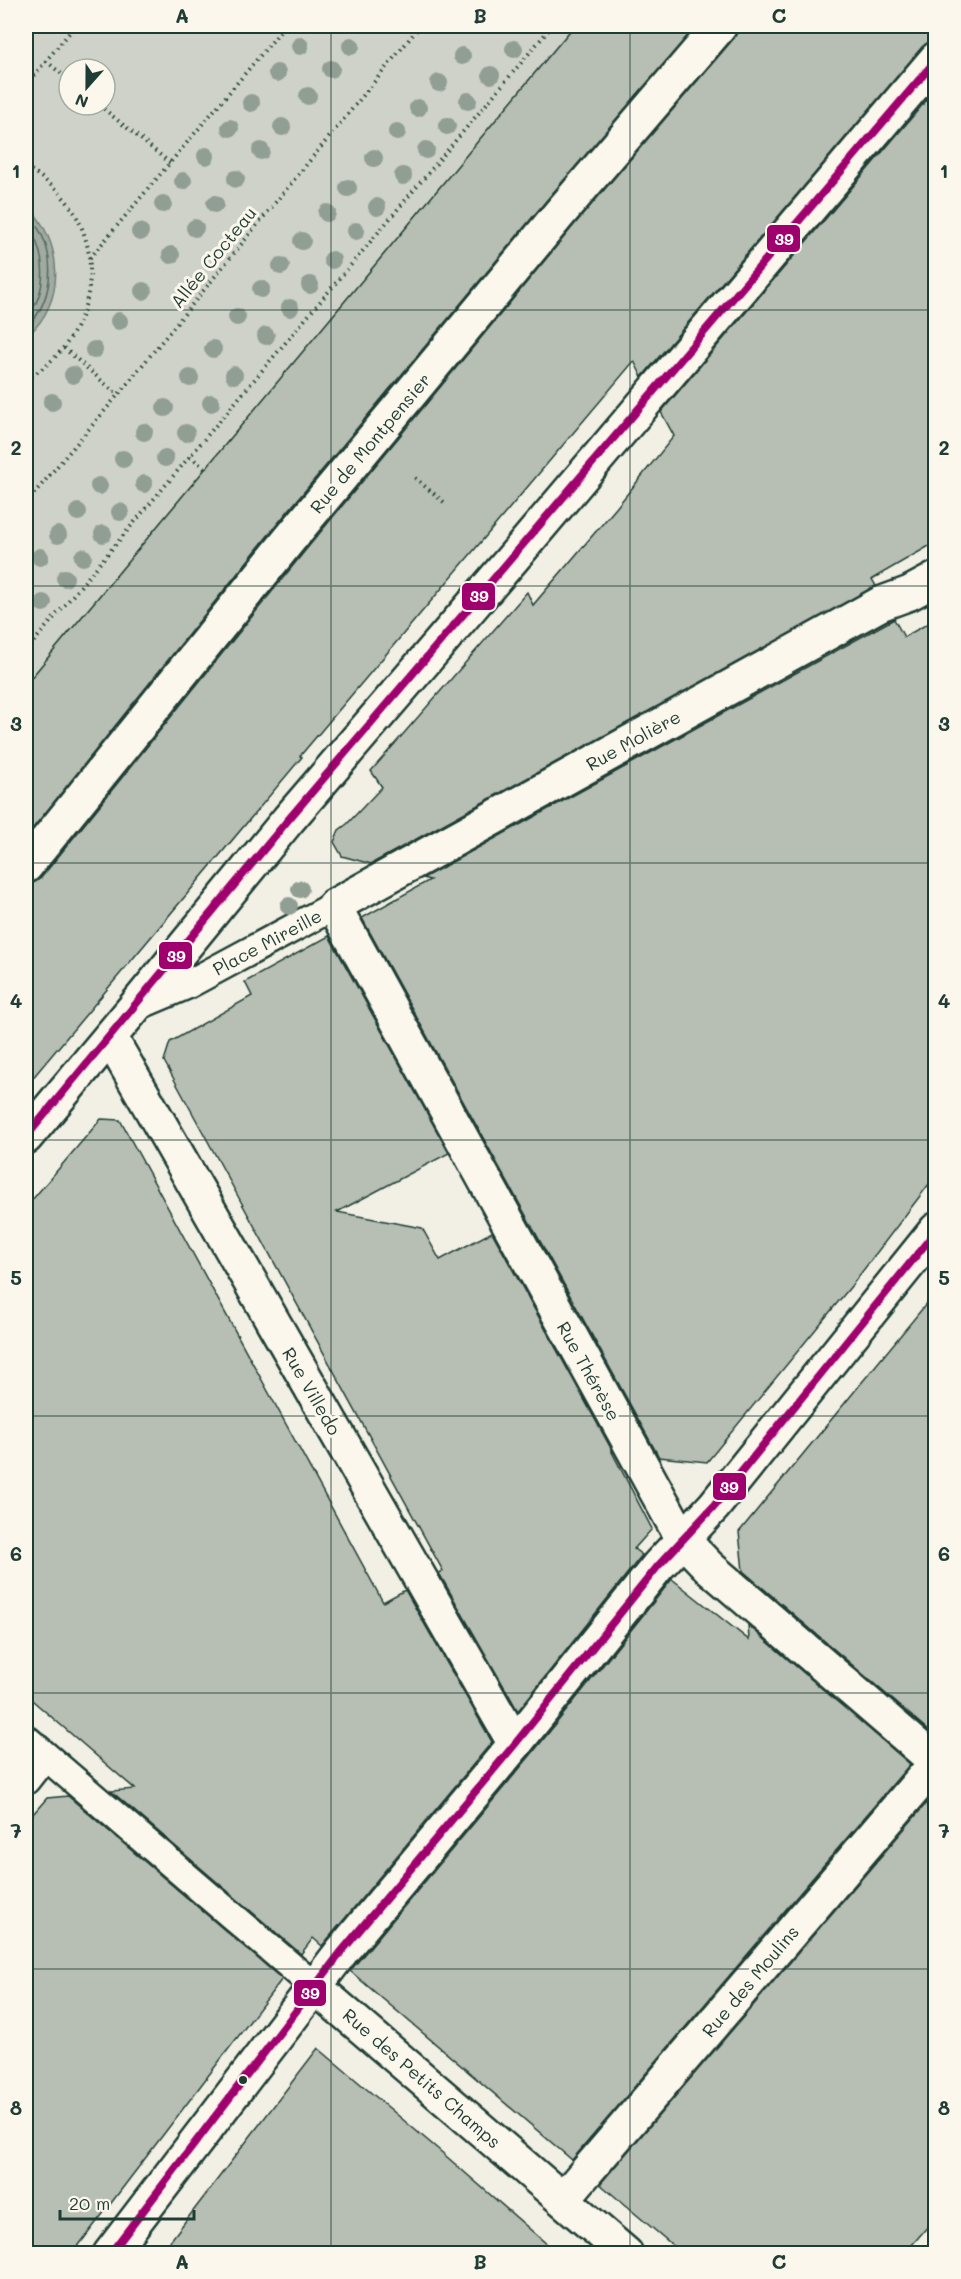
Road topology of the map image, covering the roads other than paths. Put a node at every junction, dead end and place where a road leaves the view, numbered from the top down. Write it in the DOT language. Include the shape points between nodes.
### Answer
graph roads {
  1 [pos="720,26"];
  2 [pos="936,59"];
  3 [pos="936,579"];
  4 [pos="26,866"];
  5 [pos="334,906"];
  6 [pos="134,1008"];
  7 [pos="110,1037"];
  8 [pos="26,1137"];
  9 [pos="936,1230"];
  10 [pos="683,1540"];
  11 [pos="515,1744"];
  12 [pos="35,1748"];
  13 [pos="936,1763"];
  14 [pos="26,1780"];
  15 [pos="315,1987"];
  16 [pos="563,2199"];
  17 [pos="110,2253"];
  18 [pos="626,2253"];
  1 -- 4 [label="street, Rue de Montpensier" via="289,540"];
  2 -- 6 [label="street" via="288,820"];
  3 -- 5 [label="street, Rue Molière" via="880,604"];
  5 -- 6 [label="street, Place Mireille"];
  5 -- 10 [label="street, Rue Thérèse"];
  6 -- 7 [label="street"];
  7 -- 8 [label="street"];
  7 -- 11 [label="street, Rue Villedo"];
  9 -- 10 [label="street"];
  10 -- 11 [label="street"];
  10 -- 13 [label="street, Rue Thérèse"];
  11 -- 15 [label="street"];
  12 -- 14 [label="street"];
  12 -- 15 [label="street, Rue des Petits Champs"];
  13 -- 16 [label="street, Rue des Moulins"];
  15 -- 16 [label="street, Rue des Petits Champs"];
  15 -- 17 [label="street"];
  16 -- 18 [label="street, Rue des Petits Champs"];
}
